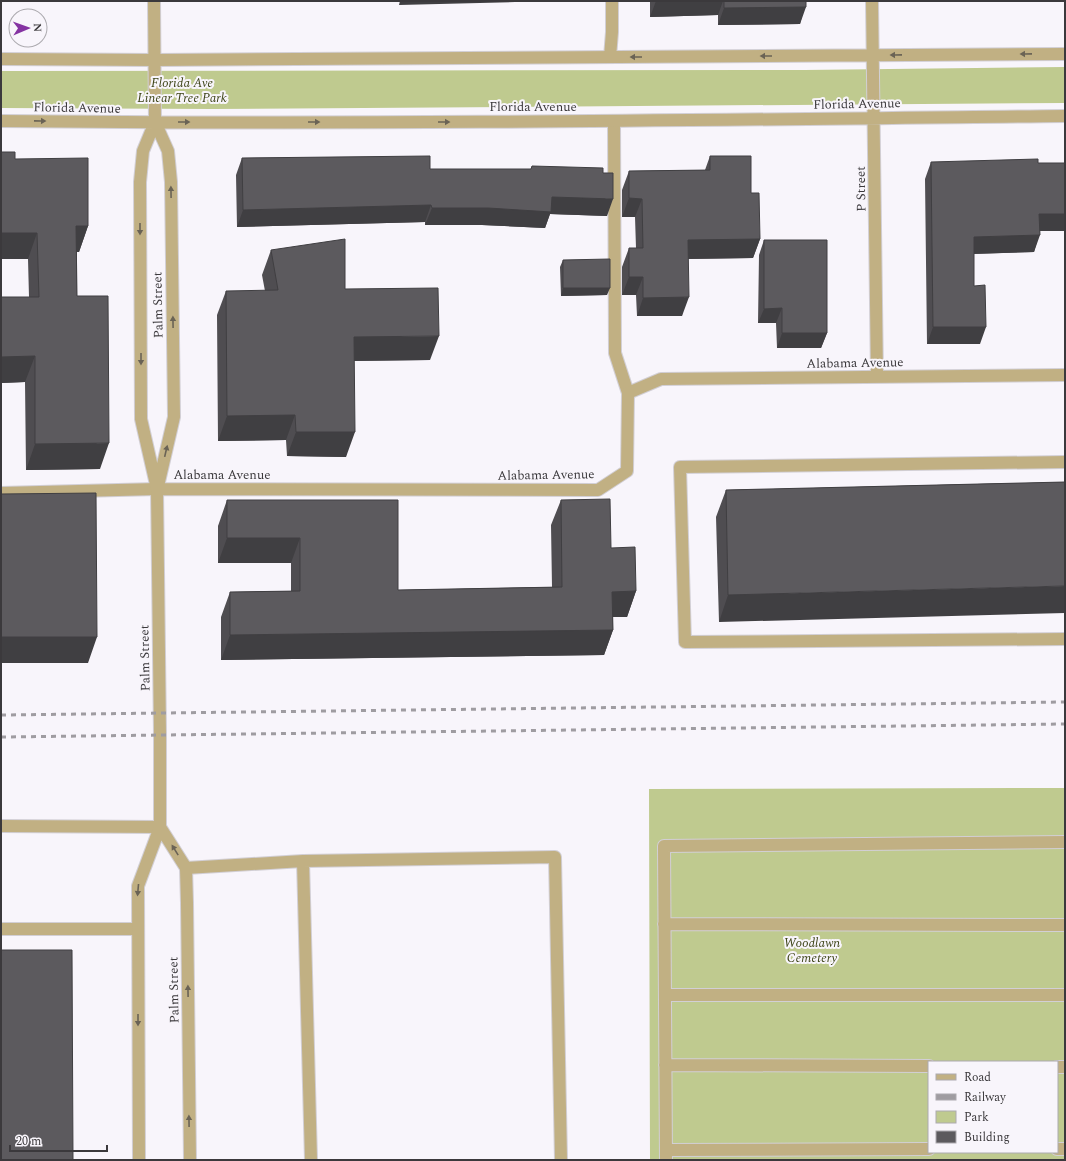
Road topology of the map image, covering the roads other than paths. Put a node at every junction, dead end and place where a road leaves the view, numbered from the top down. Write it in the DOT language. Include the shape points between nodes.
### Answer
graph roads {
  1 [pos="154,1"];
  2 [pos="612,1"];
  3 [pos="872,1"];
  4 [pos="1065,54"];
  5 [pos="873,55"];
  6 [pos="610,57"];
  7 [pos="1,59"];
  8 [pos="155,60"];
  9 [pos="1065,116"];
  10 [pos="873,118"];
  11 [pos="1,121"];
  12 [pos="614,121"];
  13 [pos="155,122"];
  14 [pos="1065,375"];
  15 [pos="878,377"];
  16 [pos="628,393"];
  17 [pos="1065,462"];
  18 [pos="157,489"];
  19 [pos="1,493"];
  20 [pos="1065,639"];
  21 [pos="1,826"];
  22 [pos="160,826"];
  23 [pos="1065,842"];
  24 [pos="303,861"];
  25 [pos="186,868"];
  26 [pos="664,924"];
  27 [pos="1065,925"];
  28 [pos="1,929"];
  29 [pos="138,929"];
  30 [pos="665,995"];
  31 [pos="1065,996"];
  32 [pos="665,1065"];
  33 [pos="928,1066"];
  34 [pos="928,1149"];
  35 [pos="666,1155"];
  36 [pos="139,1160"];
  37 [pos="190,1160"];
  38 [pos="311,1160"];
  39 [pos="561,1160"];
  1 -- 8 [label="street, Palm Street"];
  2 -- 6 [label="street"];
  3 -- 5 [label="street, P Street"];
  4 -- 5 [label="street, one-way"];
  5 -- 6 [label="street, one-way"];
  5 -- 10 [label="street, P Street"];
  6 -- 8 [label="street"];
  7 -- 8 [label="street"];
  8 -- 13 [label="street, Palm Street"];
  9 -- 10 [label="street, Florida Avenue"];
  10 -- 12 [label="street, Florida Avenue"];
  10 -- 15 [label="street, P Street"];
  11 -- 13 [label="street, Florida Avenue, one-way"];
  13 -- 12 [label="street, Florida Avenue, one-way"];
  12 -- 16 [label="street" via="615,353"];
  13 -- 18 [label="street, Palm Street, one-way" via="143,151 140,182 141,419"];
  18 -- 13 [label="street, Palm Street, one-way" via="174,409 171,182 168,151"];
  14 -- 15 [label="street, Alabama Avenue"];
  15 -- 16 [label="street, Alabama Avenue" via="661,379"];
  16 -- 18 [label="street, Alabama Avenue" via="627,471 598,490"];
  17 -- 20 [label="street" via="680,467 685,642"];
  18 -- 19 [label="street"];
  18 -- 22 [label="street, Palm Street"];
  21 -- 22 [label="street"];
  25 -- 22 [label="street, Palm Street, one-way"];
  22 -- 29 [label="street, Palm Street, one-way" via="138,886"];
  23 -- 26 [label="street" via="664,846"];
  24 -- 25 [label="street"];
  24 -- 38 [label="street"];
  24 -- 39 [label="street" via="556,857"];
  37 -- 25 [label="street, Palm Street, one-way"];
  26 -- 27 [label="street"];
  26 -- 30 [label="street"];
  28 -- 29 [label="street"];
  29 -- 36 [label="street, Palm Street, one-way"];
  30 -- 31 [label="street"];
  30 -- 32 [label="street"];
  32 -- 33 [label="street"];
  32 -- 35 [label="street"];
  34 -- 35 [label="street"];
}
